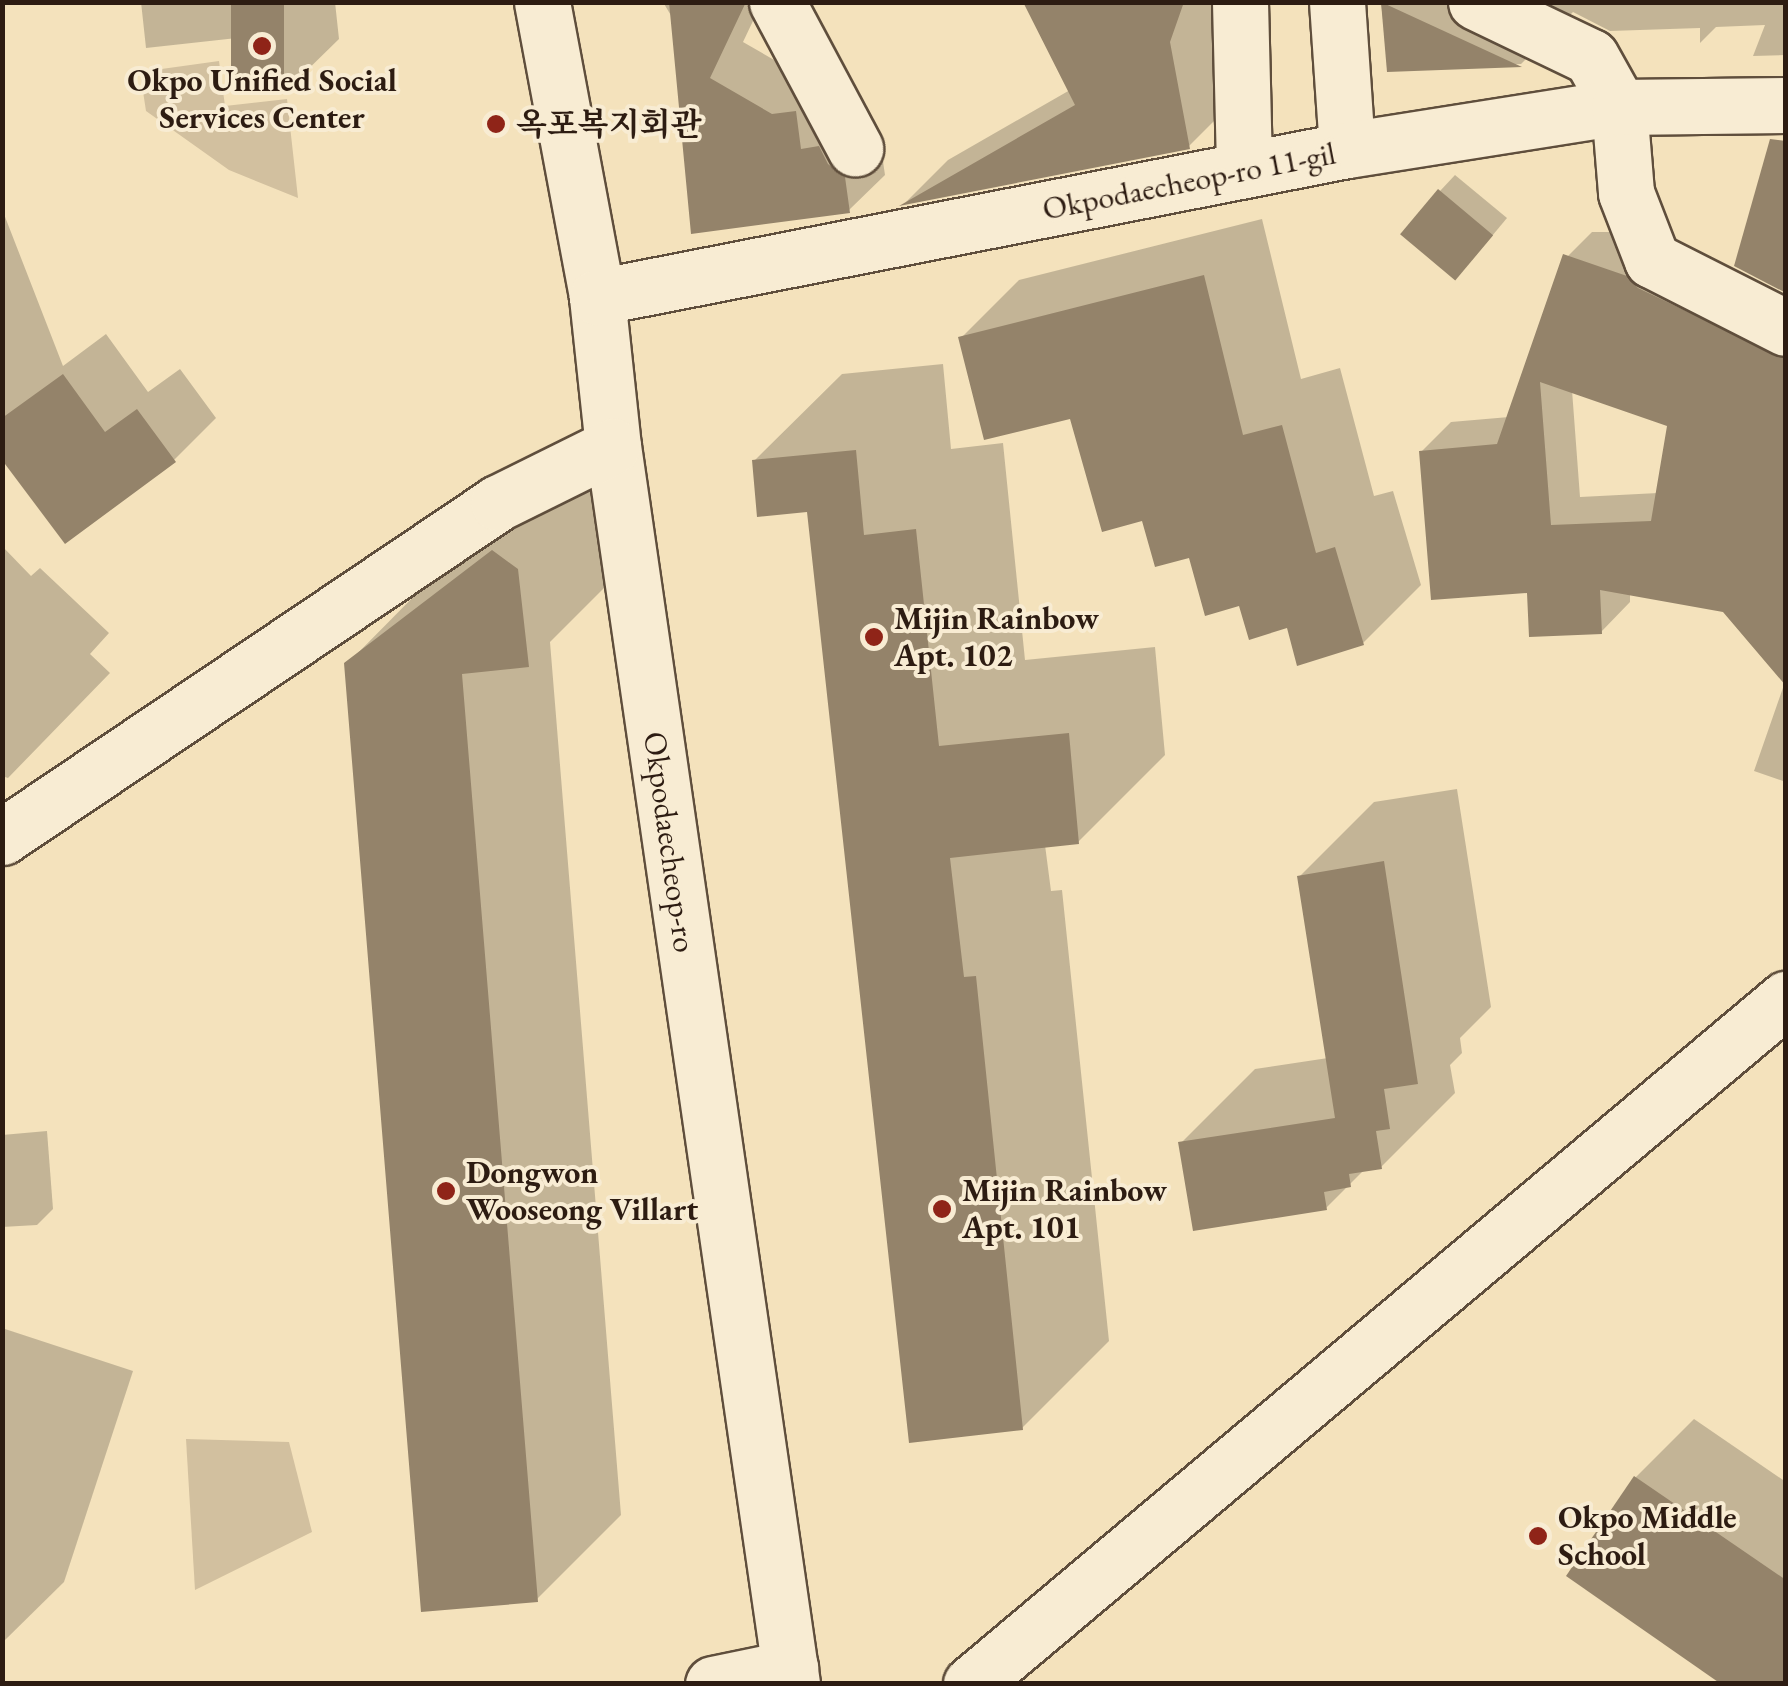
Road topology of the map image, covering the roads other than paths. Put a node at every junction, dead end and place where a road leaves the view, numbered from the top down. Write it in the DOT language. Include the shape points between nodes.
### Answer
graph roads {
  1 [pos="542,2"];
  2 [pos="777,2"];
  3 [pos="1240,2"];
  4 [pos="1336,2"];
  5 [pos="1476,2"];
  6 [pos="1786,104"];
  7 [pos="1619,107"];
  8 [pos="855,148"];
  9 [pos="1348,150"];
  10 [pos="1244,169"];
  11 [pos="596,297"];
  12 [pos="1786,328"];
  13 [pos="613,446"];
  14 [pos="4,835"];
  15 [pos="1786,999"];
  16 [pos="791,1676"];
  17 [pos="714,1684"];
  18 [pos="971,1684"];
  1 -- 11 [label="street, Okpodaecheop-ro"];
  2 -- 8 [label="street"];
  3 -- 10 [label="street"];
  4 -- 9 [label="street"];
  5 -- 7 [label="street" via="1590,57"];
  6 -- 7 [label="street, Okpodaecheop-ro 11-gil"];
  7 -- 9 [label="street, Okpodaecheop-ro 11-gil"];
  7 -- 12 [label="street" via="1626,193 1652,260"];
  9 -- 10 [label="street, Okpodaecheop-ro 11-gil"];
  10 -- 11 [label="street, Okpodaecheop-ro 11-gil"];
  11 -- 13 [label="street, Okpodaecheop-ro"];
  13 -- 14 [label="street" via="498,503"];
  13 -- 16 [label="street, Okpodaecheop-ro"];
  15 -- 18 [label="street"];
  16 -- 17 [label="street"];
}
